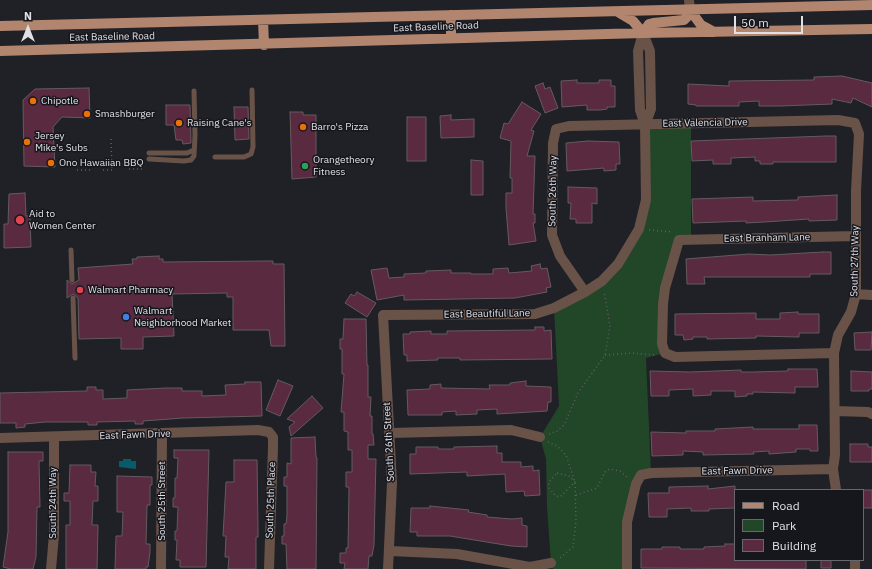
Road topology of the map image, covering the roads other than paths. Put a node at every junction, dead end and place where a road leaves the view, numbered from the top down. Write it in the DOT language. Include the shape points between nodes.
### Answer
graph roads {
  1 [pos="689,5"];
  2 [pos="872,5"];
  3 [pos="615,11"];
  4 [pos="451,15"];
  5 [pos="263,20"];
  6 [pos="0,26"];
  7 [pos="872,29"];
  8 [pos="714,32"];
  9 [pos="644,33"];
  10 [pos="451,38"];
  11 [pos="264,45"];
  12 [pos="0,51"];
  13 [pos="252,90"];
  14 [pos="194,91"];
  15 [pos="855,123"];
  16 [pos="645,125"];
  17 [pos="556,129"];
  18 [pos="194,150"];
  19 [pos="215,158"];
  20 [pos="856,236"];
  21 [pos="71,250"];
  22 [pos="72,280"];
  23 [pos="585,292"];
  24 [pos="856,294"];
  25 [pos="872,294"];
  26 [pos="73,298"];
  27 [pos="384,315"];
  28 [pos="834,353"];
  29 [pos="75,358"];
  30 [pos="835,411"];
  31 [pos="872,414"];
  32 [pos="269,432"];
  33 [pos="390,433"];
  34 [pos="162,434"];
  35 [pos="54,437"];
  36 [pos="540,437"];
  37 [pos="0,438"];
  38 [pos="834,468"];
  39 [pos="836,489"];
  40 [pos="390,551"];
  41 [pos="551,563"];
  42 [pos="50,569"];
  43 [pos="161,569"];
  44 [pos="269,569"];
  45 [pos="388,569"];
  46 [pos="627,569"];
  1 -- 2 [label="main road, East Baseline Road"];
  1 -- 3 [label="main road, East Baseline Road"];
  1 -- 8 [label="main road" via="701,25"];
  1 -- 9 [label="main road" via="688,16 684,20 649,24"];
  3 -- 4 [label="main road, East Baseline Road"];
  3 -- 9 [label="main road" via="633,21"];
  4 -- 5 [label="main road, East Baseline Road"];
  4 -- 10 [label="main road"];
  5 -- 6 [label="main road, East Baseline Road"];
  5 -- 11 [label="main road"];
  7 -- 8 [label="main road, East Baseline Road"];
  8 -- 9 [label="main road, East Baseline Road"];
  9 -- 10 [label="main road, East Baseline Road"];
  9 -- 16 [label="street, East Beautiful Lane" via="650,51 651,110"];
  10 -- 11 [label="main road, East Baseline Road"];
  11 -- 12 [label="main road, East Baseline Road"];
  13 -- 19 [label="lane" via="251,154 244,157"];
  14 -- 18 [label="lane"];
  15 -- 16 [label="street, East Valencia Drive" via="838,120"];
  15 -- 20 [label="street, South 27th Way" via="859,134"];
  16 -- 17 [label="street, East Valencia Drive" via="569,126"];
  16 -- 23 [label="street, East Beautiful Lane" via="646,200 639,229 618,264 602,281"];
  17 -- 23 [label="street, South 26th Way" via="553,143 552,236 560,256"];
  18 -- 18 [label="lane" via="191,160 149,156 187,153"];
  20 -- 24 [label="street, South 27th Way"];
  20 -- 28 [label="street, East Branham Lane" via="679,240 666,288 662,344 665,353 675,357"];
  21 -- 22 [label="lane"];
  23 -- 27 [label="street, East Beautiful Lane" via="554,308 535,314"];
  24 -- 25 [label="street"];
  24 -- 28 [label="street, South 27th Way" via="851,312 838,335"];
  26 -- 29 [label="lane"];
  27 -- 33 [label="street, South 26th Street"];
  28 -- 30 [label="street, South 27th Way"];
  30 -- 31 [label="street"];
  30 -- 38 [label="street, South 27th Way"];
  32 -- 34 [label="street, East Fawn Drive" via="258,430"];
  32 -- 44 [label="street, South 25th Place" via="273,437 273,447"];
  33 -- 36 [label="street" via="511,430"];
  33 -- 40 [label="street, South 26th Street"];
  34 -- 35 [label="street, East Fawn Drive"];
  34 -- 43 [label="street, South 25th Street"];
  35 -- 37 [label="street, East Fawn Drive"];
  35 -- 42 [label="street, South 24th Way" via="54,535"];
  38 -- 39 [label="street, South 27th Way"];
  38 -- 46 [label="street, East Fawn Drive" via="651,473 638,479 627,522"];
  40 -- 41 [label="street" via="457,554 530,567"];
  40 -- 45 [label="street, South 26th Street"];
}
